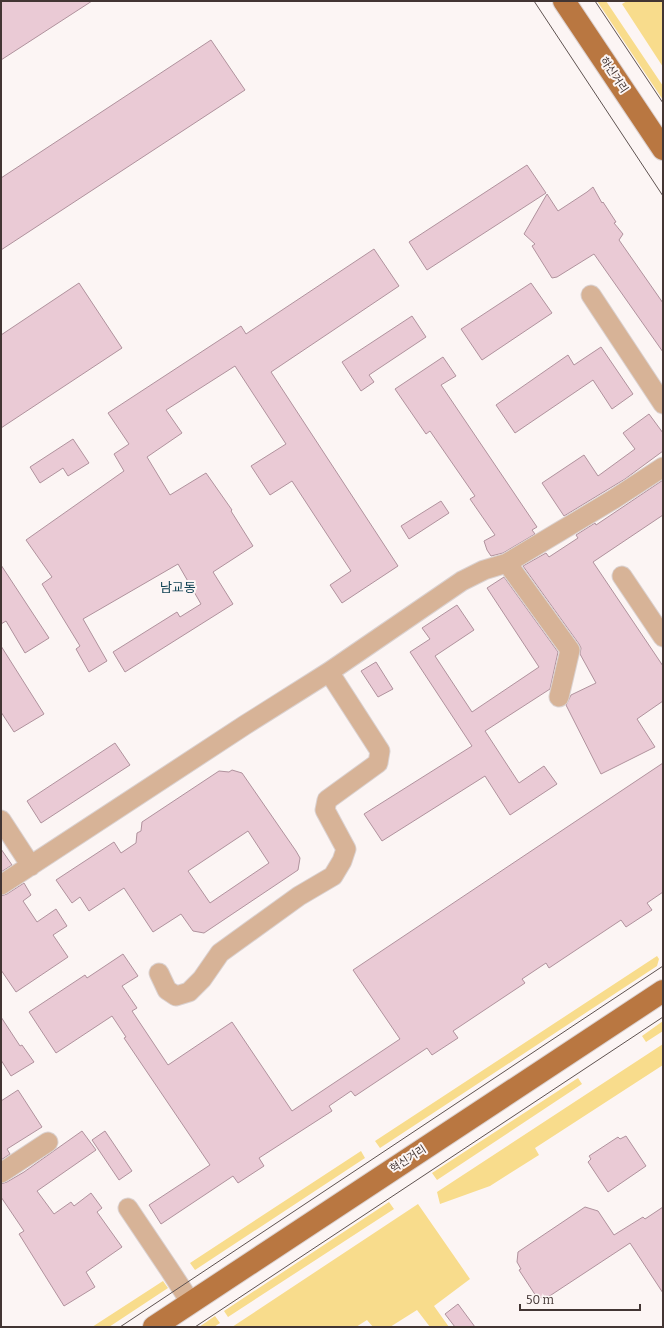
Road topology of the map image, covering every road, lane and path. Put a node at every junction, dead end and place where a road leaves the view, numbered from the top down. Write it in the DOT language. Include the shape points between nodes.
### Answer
graph roads {
  1 [pos="564,1"];
  2 [pos="663,149"];
  3 [pos="591,295"];
  4 [pos="663,404"];
  5 [pos="663,468"];
  6 [pos="507,563"];
  7 [pos="622,576"];
  8 [pos="663,637"];
  9 [pos="329,672"];
  10 [pos="559,697"];
  11 [pos="1,820"];
  12 [pos="31,866"];
  13 [pos="1,885"];
  14 [pos="159,973"];
  15 [pos="663,991"];
  16 [pos="48,1142"];
  17 [pos="1,1173"];
  18 [pos="128,1208"];
  19 [pos="191,1303"];
  20 [pos="154,1327"];
  1 -- 2 [label="main road, 하신거리"];
  3 -- 4 [label="street"];
  5 -- 6 [label="street"];
  6 -- 9 [label="street" via="484,570 462,581"];
  6 -- 10 [label="street" via="570,650"];
  7 -- 8 [label="street"];
  9 -- 12 [label="street"];
  9 -- 14 [label="street" via="380,751 378,763 327,800 325,810 346,849 342,861 333,876 299,896 220,953 202,979 189,992 176,996 167,990"];
  11 -- 12 [label="street"];
  12 -- 13 [label="street"];
  15 -- 19 [label="main road, 혁신거리"];
  16 -- 17 [label="street"];
  18 -- 19 [label="street"];
  19 -- 20 [label="main road, 혁신거리"];
}
